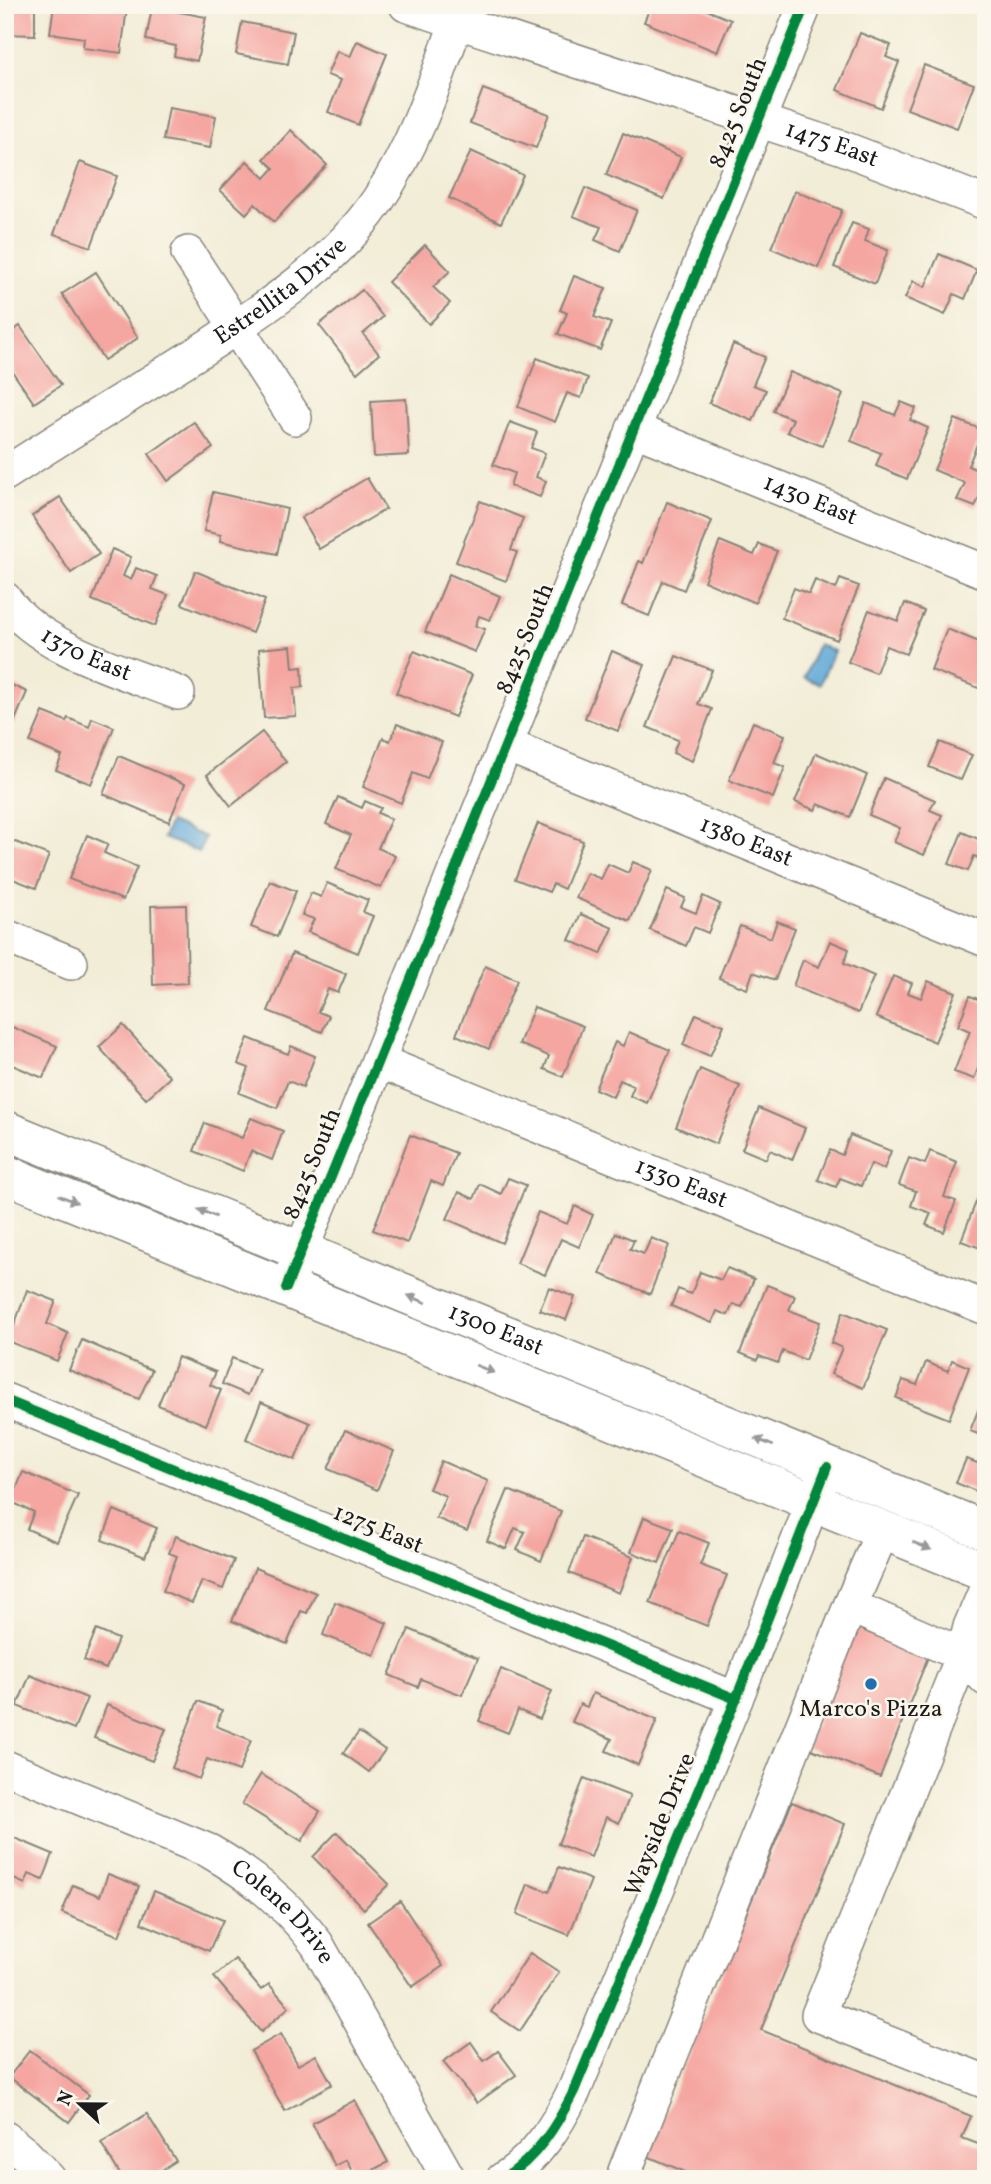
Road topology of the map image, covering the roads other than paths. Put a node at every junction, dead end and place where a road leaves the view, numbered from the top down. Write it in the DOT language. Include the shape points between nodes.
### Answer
graph roads {
  1 [pos="407,5"];
  2 [pos="805,5"];
  3 [pos="457,21"];
  4 [pos="759,121"];
  5 [pos="986,203"];
  6 [pos="188,253"];
  7 [pos="236,327"];
  8 [pos="295,418"];
  9 [pos="633,429"];
  10 [pos="6,471"];
  11 [pos="986,572"];
  12 [pos="5,599"];
  13 [pos="178,693"];
  14 [pos="506,745"];
  15 [pos="5,936"];
  16 [pos="986,940"];
  17 [pos="71,963"];
  18 [pos="378,1061"];
  19 [pos="5,1130"];
  20 [pos="5,1174"];
  21 [pos="301,1251"];
  22 [pos="286,1288"];
  23 [pos="986,1308"];
  24 [pos="5,1400"];
  25 [pos="820,1484"];
  26 [pos="883,1530"];
  27 [pos="986,1531"];
  28 [pos="986,1572"];
  29 [pos="986,1589"];
  30 [pos="850,1606"];
  31 [pos="974,1651"];
  32 [pos="986,1679"];
  33 [pos="736,1699"];
  34 [pos="5,1767"];
  35 [pos="986,2082"];
  36 [pos="5,2138"];
  37 [pos="49,2179"];
  38 [pos="449,2179"];
  39 [pos="503,2179"];
  40 [pos="631,2179"];
  1 -- 3 [label="street, 1475 East"];
  2 -- 4 [label="street, 8425 South"];
  3 -- 4 [label="street, 1475 East"];
  3 -- 7 [label="street, Estrellita Drive" via="427,106 378,200 345,242 307,278"];
  4 -- 5 [label="street, 1475 East" via="895,166"];
  4 -- 9 [label="street, 8425 South"];
  6 -- 7 [label="street"];
  7 -- 8 [label="street"];
  7 -- 10 [label="street, Estrellita Drive"];
  9 -- 11 [label="street, 1430 East"];
  9 -- 14 [label="street, 8425 South"];
  12 -- 13 [label="street, 1370 East" via="43,634 76,652"];
  14 -- 16 [label="street, 1380 East"];
  14 -- 18 [label="street, 8425 South"];
  15 -- 17 [label="street"];
  18 -- 21 [label="street, 8425 South"];
  18 -- 23 [label="street, 1330 East"];
  21 -- 19 [label="main road, 1300 East, one-way"];
  20 -- 22 [label="main road, 1300 East, one-way"];
  21 -- 22 [label="street, 8425 South"];
  25 -- 21 [label="main road, 1300 East, one-way"];
  22 -- 25 [label="main road, 1300 East, one-way"];
  24 -- 33 [label="street, 1275 East"];
  25 -- 26 [label="main road, 1300 East"];
  25 -- 27 [label="main road, 1300 East"];
  25 -- 33 [label="street, Wayside Drive"];
  26 -- 28 [label="main road, 1300 East, one-way"];
  26 -- 30 [label="street"];
  29 -- 31 [label="street" via="970,1627"];
  30 -- 31 [label="street"];
  30 -- 40 [label="street" via="625,2171"];
  31 -- 32 [label="street"];
  31 -- 35 [label="street" via="818,2015"];
  33 -- 39 [label="street, Wayside Drive" via="575,2091 536,2151"];
  34 -- 38 [label="street, Colene Drive" via="209,1851 268,1890 317,1944"];
  36 -- 37 [label="street"];
}
